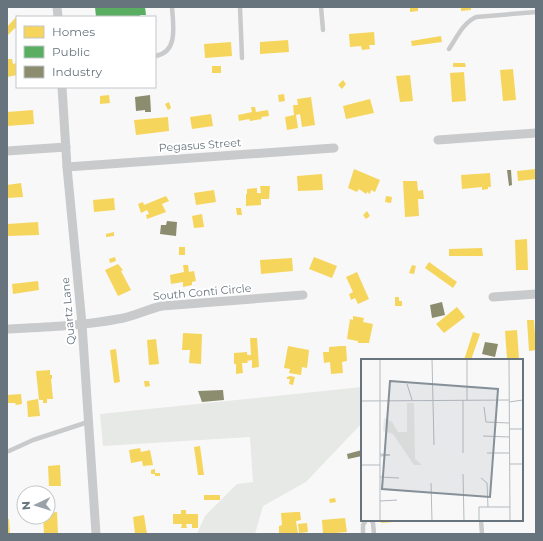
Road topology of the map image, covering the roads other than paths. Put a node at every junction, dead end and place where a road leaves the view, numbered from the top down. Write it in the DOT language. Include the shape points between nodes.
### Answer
graph roads {
  1 [pos="172,7"];
  2 [pos="240,7"];
  3 [pos="321,7"];
  4 [pos="536,12"];
  5 [pos="323,30"];
  6 [pos="449,49"];
  7 [pos="156,56"];
  8 [pos="242,58"];
  9 [pos="62,88"];
  10 [pos="536,133"];
  11 [pos="438,140"];
  12 [pos="66,147"];
  13 [pos="334,148"];
  14 [pos="7,151"];
  15 [pos="68,166"];
  16 [pos="536,294"];
  17 [pos="303,295"];
  18 [pos="493,297"];
  19 [pos="82,324"];
  20 [pos="7,329"];
  21 [pos="88,422"];
  22 [pos="9,451"];
  23 [pos="365,521"];
  24 [pos="372,521"];
  25 [pos="481,521"];
  26 [pos="96,534"];
  27 [pos="363,534"];
  28 [pos="374,534"];
  29 [pos="482,534"];
  1 -- 7 [label="lane" via="173,33 170,48"];
  2 -- 8 [label="lane"];
  3 -- 5 [label="lane"];
  4 -- 6 [label="lane" via="476,17 461,30"];
  9 -- 12 [label="street, Quartz Lane"];
  10 -- 11 [label="street"];
  12 -- 14 [label="street"];
  12 -- 15 [label="street, Quartz Lane"];
  13 -- 15 [label="street, Pegasus Street"];
  15 -- 19 [label="street, Quartz Lane"];
  16 -- 18 [label="street"];
  17 -- 19 [label="street, South Conti Circle" via="162,306 119,319"];
  19 -- 20 [label="street, South Conti Circle"];
  19 -- 21 [label="street, Quartz Lane"];
  21 -- 22 [label="lane" via="33,440"];
  21 -- 26 [label="street, Quartz Lane"];
  23 -- 27 [label="lane"];
  24 -- 28 [label="lane"];
  25 -- 29 [label="lane"];
}
